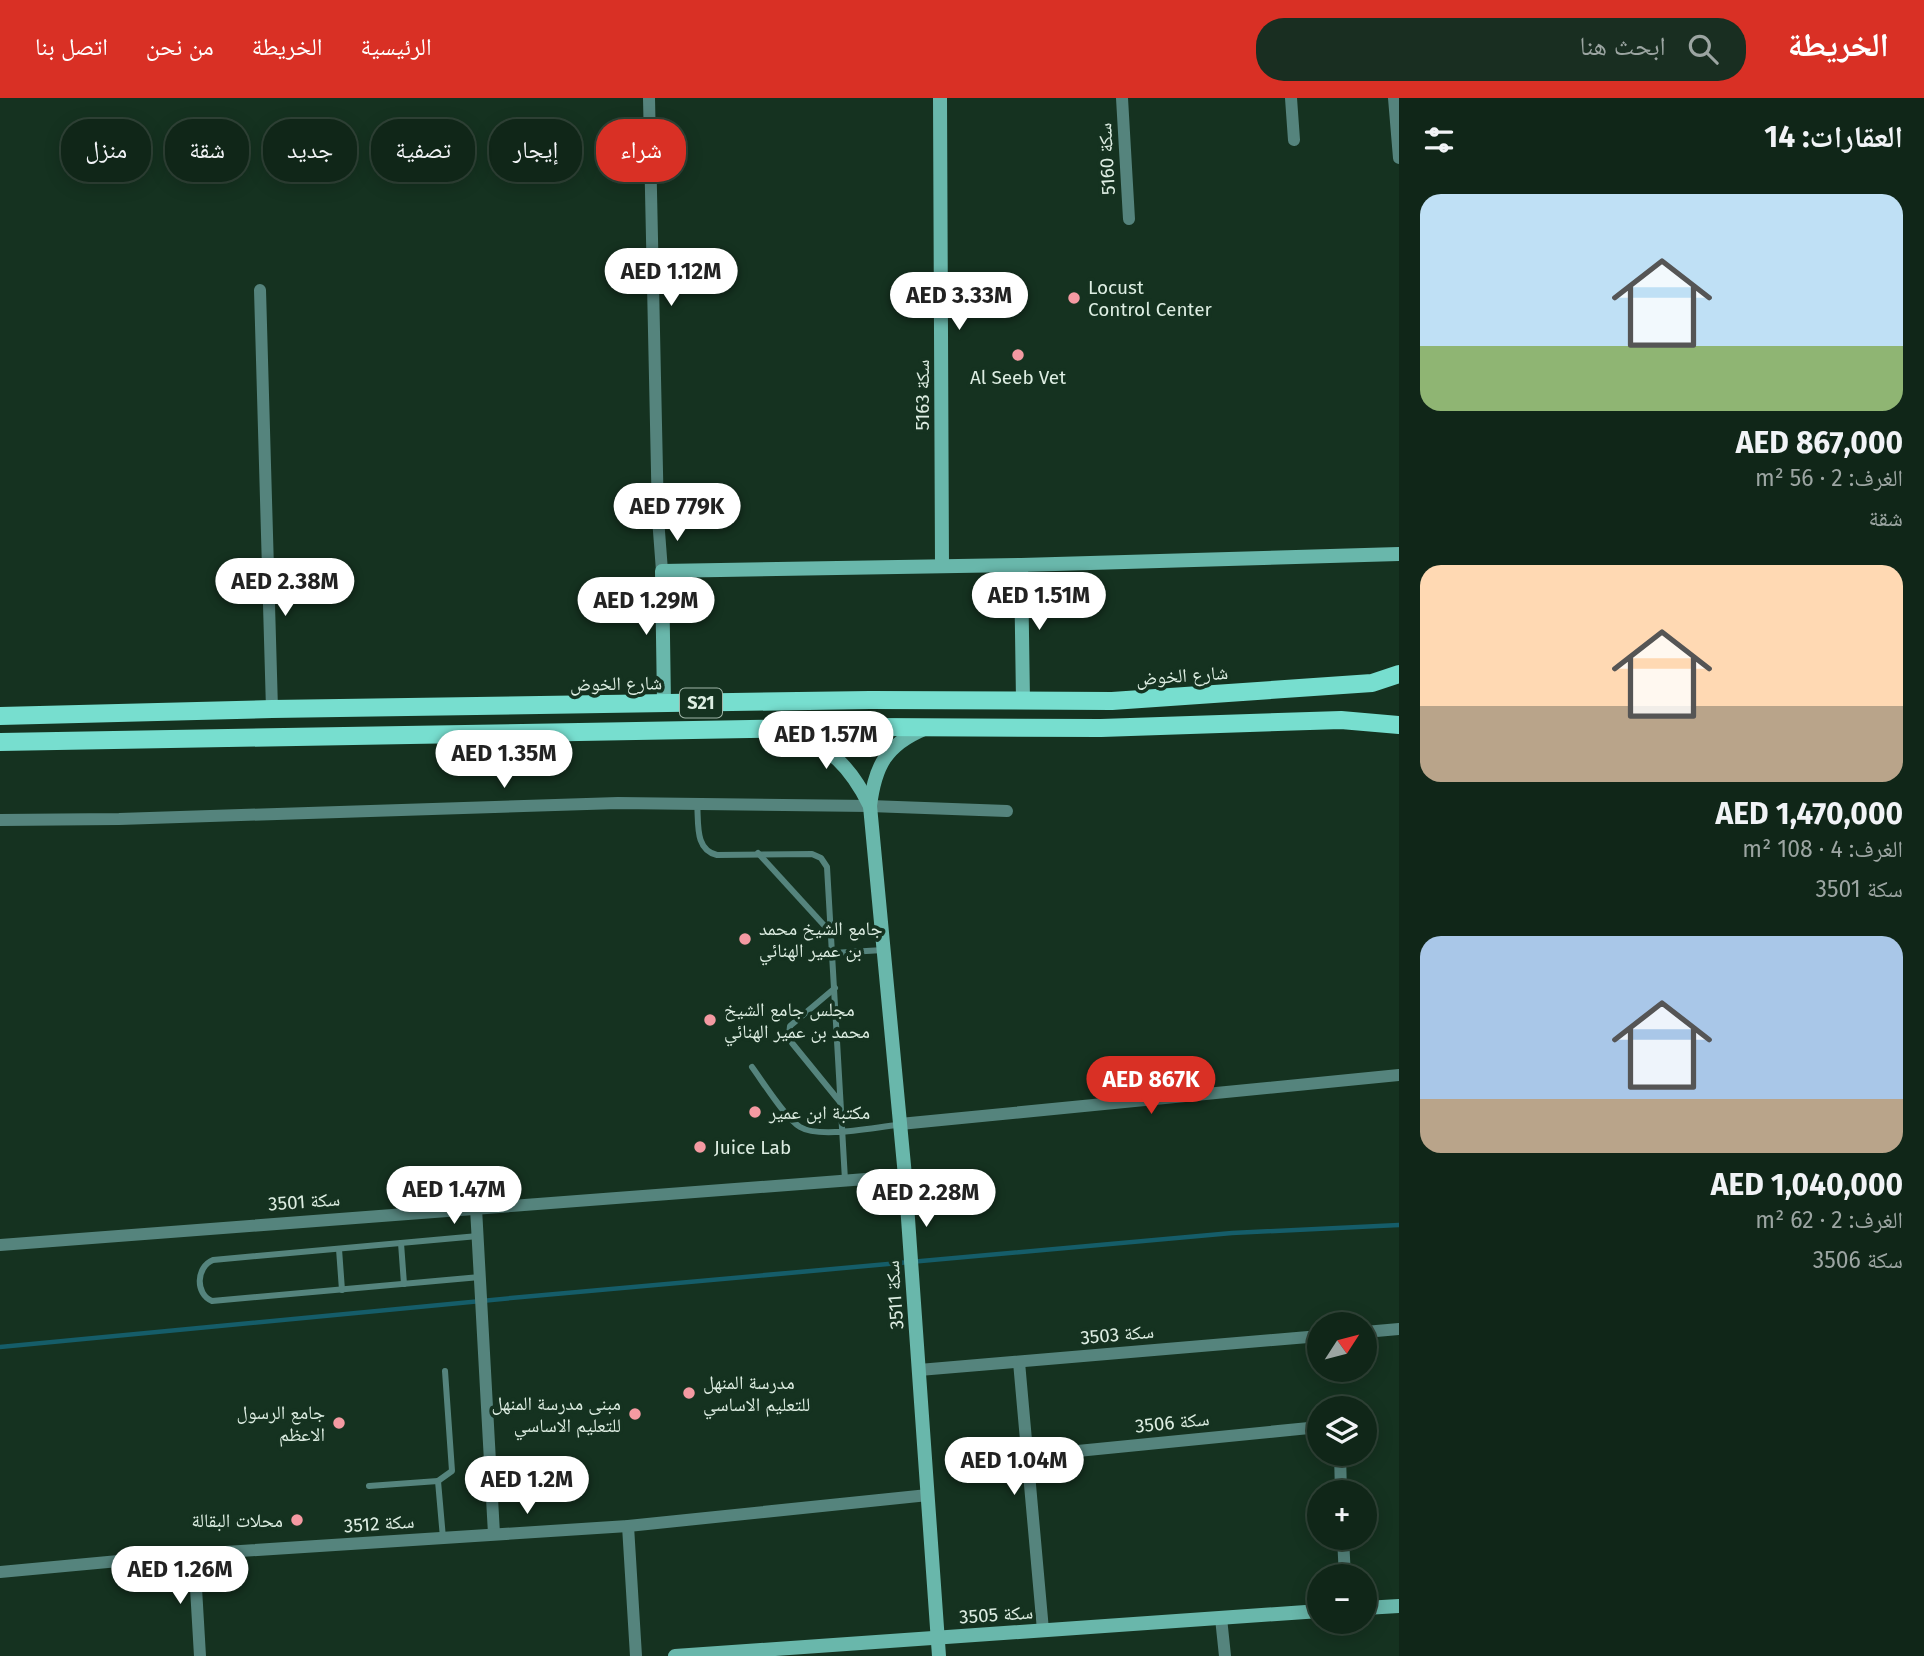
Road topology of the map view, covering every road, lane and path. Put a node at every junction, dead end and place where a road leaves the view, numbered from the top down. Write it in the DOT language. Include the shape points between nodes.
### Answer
graph roads {
  1 [pos="649,98"];
  2 [pos="940,98"];
  3 [pos="1122,98"];
  4 [pos="1291,98"];
  5 [pos="1394,98"];
  6 [pos="1294,140"];
  7 [pos="1399,158"];
  8 [pos="1129,219"];
  9 [pos="260,290"];
  10 [pos="1399,554"];
  11 [pos="1021,565"];
  12 [pos="942,566"];
  13 [pos="662,571"];
  14 [pos="1399,674"];
  15 [pos="1023,701"];
  16 [pos="664,703"];
  17 [pos="272,709"];
  18 [pos="0,716"];
  19 [pos="1399,725"];
  20 [pos="929,727"];
  21 [pos="789,730"];
  22 [pos="0,742"];
  23 [pos="697,803"];
  24 [pos="870,806"];
  25 [pos="1007,811"];
  26 [pos="0,820"];
  27 [pos="758,853"];
  28 [pos="832,934"];
  29 [pos="884,950"];
  30 [pos="833,953"];
  31 [pos="835,988"];
  32 [pos="752,1067"];
  33 [pos="1399,1075"];
  34 [pos="841,1102"];
  35 [pos="900,1124"];
  36 [pos="842,1130"];
  37 [pos="905,1176"];
  38 [pos="845,1180"];
  39 [pos="476,1208"];
  40 [pos="478,1236"];
  41 [pos="401,1243"];
  42 [pos="0,1245"];
  43 [pos="339,1249"];
  44 [pos="480,1277"];
  45 [pos="404,1284"];
  46 [pos="342,1290"];
  47 [pos="1399,1329"];
  48 [pos="1377,1331"];
  49 [pos="1307,1337"];
  50 [pos="1019,1362"];
  51 [pos="919,1370"];
  52 [pos="445,1371"];
  53 [pos="1307,1428"];
  54 [pos="1027,1456"];
  55 [pos="438,1481"];
  56 [pos="369,1486"];
  57 [pos="928,1495"];
  58 [pos="628,1526"];
  59 [pos="494,1534"];
  60 [pos="443,1538"];
  61 [pos="194,1554"];
  62 [pos="0,1572"];
  63 [pos="1399,1606"];
  64 [pos="1377,1607"];
  65 [pos="1307,1612"];
  66 [pos="1221,1618"];
  67 [pos="1043,1630"];
  68 [pos="938,1638"];
  69 [pos="200,1656"];
  70 [pos="636,1656"];
  71 [pos="676,1656"];
  72 [pos="939,1656"];
  73 [pos="1225,1656"];
  1 -- 13 [label="street"];
  2 -- 12 [label="street, سكة 5163"];
  3 -- 8 [label="street, سكة 5160"];
  4 -- 6 [label="street"];
  5 -- 7 [label="street"];
  9 -- 17 [label="street"];
  10 -- 11 [label="street"];
  11 -- 12 [label="street"];
  11 -- 15 [label="street"];
  12 -- 13 [label="street"];
  13 -- 16 [label="street"];
  14 -- 15 [label="main road, شارع الخوض / S21" via="1372,683 1112,701"];
  15 -- 16 [label="main road, شارع الخوض / S21"];
  16 -- 17 [label="main road, شارع الخوض / S21"];
  17 -- 18 [label="main road, شارع الخوض / S21"];
  19 -- 20 [label="main road, S21" via="1341,720 1101,728"];
  20 -- 21 [label="main road, S21"];
  20 -- 24 [label="street" via="904,737 885,756 873,779"];
  21 -- 22 [label="main road, S21"];
  21 -- 24 [label="street" via="816,741 838,758 857,780"];
  23 -- 24 [label="street"];
  23 -- 26 [label="street"];
  23 -- 27 [label="lane" via="700,840 707,852"];
  24 -- 25 [label="street"];
  24 -- 29 [label="street, سكة 3511"];
  27 -- 28 [label="lane"];
  27 -- 28 [label="lane" via="821,858 827,867"];
  28 -- 30 [label="lane"];
  29 -- 30 [label="lane"];
  29 -- 35 [label="street, سكة 3511"];
  30 -- 31 [label="lane"];
  31 -- 34 [label="lane"];
  31 -- 34 [label="lane" via="790,1026 789,1035"];
  32 -- 36 [label="lane" via="797,1125 810,1131"];
  33 -- 35 [label="street"];
  34 -- 36 [label="lane"];
  35 -- 36 [label="lane"];
  35 -- 37 [label="street, سكة 3511"];
  36 -- 38 [label="lane"];
  37 -- 38 [label="street, سكة 3501"];
  37 -- 51 [label="street, سكة 3511"];
  38 -- 39 [label="street, سكة 3501"];
  39 -- 40 [label="street"];
  39 -- 42 [label="street, سكة 3501"];
  40 -- 41 [label="lane"];
  40 -- 44 [label="street"];
  41 -- 43 [label="lane"];
  41 -- 45 [label="lane"];
  43 -- 46 [label="lane"];
  43 -- 46 [label="lane" via="213,1260 201,1270 201,1291 207,1299 217,1301"];
  44 -- 45 [label="lane"];
  44 -- 59 [label="street"];
  45 -- 46 [label="lane"];
  47 -- 48 [label="street"];
  49 -- 50 [label="street, سكة 3503"];
  50 -- 51 [label="street, سكة 3503"];
  50 -- 54 [label="street"];
  51 -- 57 [label="street, سكة 3511"];
  52 -- 55 [label="lane" via="452,1471"];
  53 -- 54 [label="street, سكة 3506"];
  54 -- 67 [label="street"];
  55 -- 56 [label="lane"];
  55 -- 60 [label="lane"];
  57 -- 58 [label="street, سكة 3512"];
  57 -- 68 [label="street, سكة 3511"];
  58 -- 59 [label="street, سكة 3512"];
  58 -- 70 [label="street"];
  59 -- 60 [label="street, سكة 3512"];
  60 -- 61 [label="street, سكة 3512"];
  61 -- 62 [label="street, سكة 3512"];
  61 -- 69 [label="street"];
  63 -- 64 [label="street"];
  65 -- 66 [label="street, سكة 3505"];
  66 -- 67 [label="street, سكة 3505"];
  66 -- 73 [label="street"];
  67 -- 68 [label="street, سكة 3505"];
  68 -- 71 [label="street, سكة 3505"];
  68 -- 72 [label="street, سكة 3511"];
}
